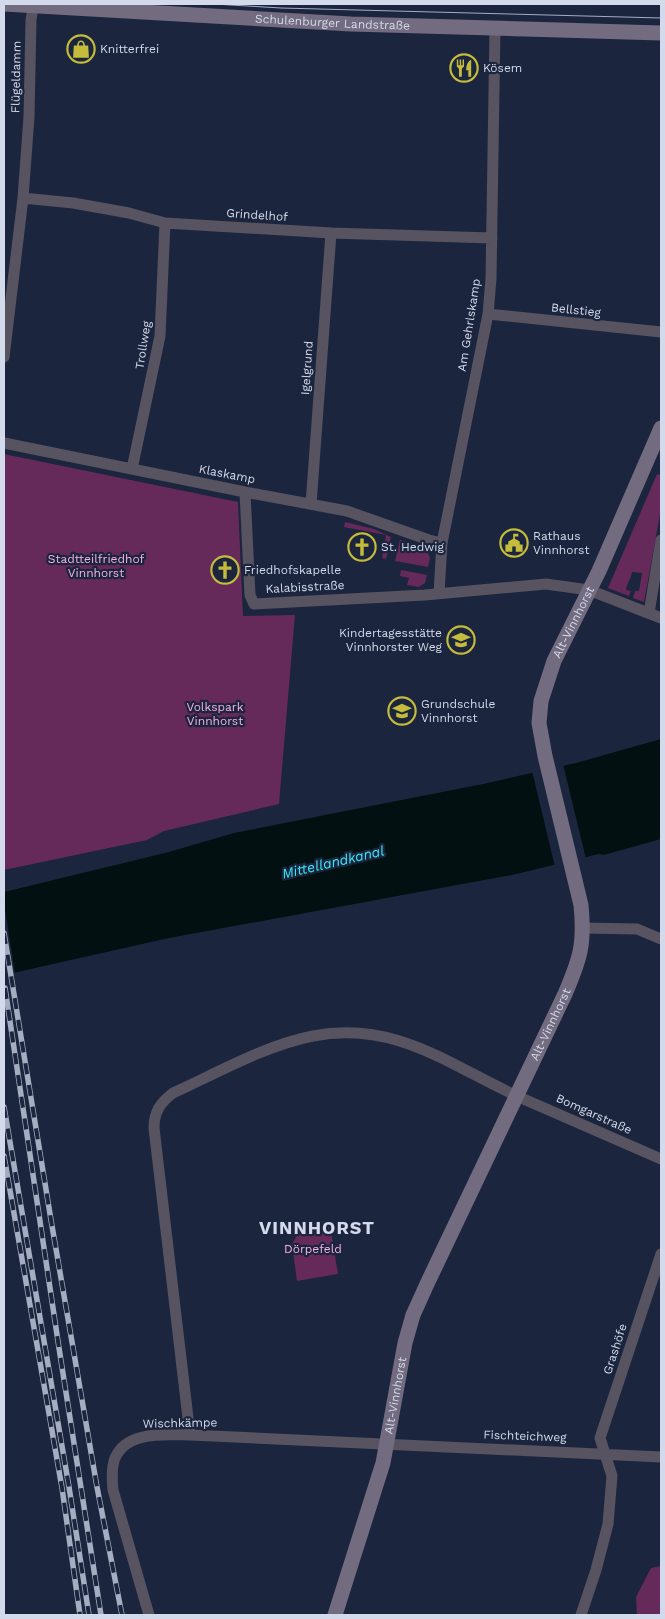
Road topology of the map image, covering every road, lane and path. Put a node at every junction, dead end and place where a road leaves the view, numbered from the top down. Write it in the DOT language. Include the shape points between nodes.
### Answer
graph roads {
  1 [pos="4,4"];
  2 [pos="33,6"];
  3 [pos="495,28"];
  4 [pos="661,33"];
  5 [pos="23,198"];
  6 [pos="165,223"];
  7 [pos="331,233"];
  8 [pos="492,238"];
  9 [pos="488,314"];
  10 [pos="661,332"];
  11 [pos="4,357"];
  12 [pos="661,428"];
  13 [pos="4,443"];
  14 [pos="132,469"];
  15 [pos="245,492"];
  16 [pos="311,504"];
  17 [pos="661,540"];
  18 [pos="442,543"];
  19 [pos="589,590"];
  20 [pos="439,594"];
  21 [pos="649,614"];
  22 [pos="661,618"];
  23 [pos="583,928"];
  24 [pos="661,940"];
  25 [pos="517,1096"];
  26 [pos="661,1159"];
  27 [pos="661,1254"];
  28 [pos="190,1435"];
  29 [pos="387,1444"];
  30 [pos="605,1454"];
  31 [pos="661,1457"];
  32 [pos="149,1615"];
  33 [pos="335,1615"];
  34 [pos="581,1615"];
  1 -- 2 [label="street, Schulenburger Landstraße"];
  2 -- 3 [label="street, Schulenburger Landstraße" via="351,24"];
  2 -- 5 [label="street, Flügeldamm"];
  3 -- 4 [label="street, Schulenburger Landstraße"];
  3 -- 8 [label="street, Am Gehrlskamp"];
  5 -- 6 [label="street, Grindelhof" via="129,212"];
  5 -- 11 [label="street, Flügeldamm"];
  6 -- 7 [label="street, Grindelhof"];
  6 -- 14 [label="street, Trollweg" via="160,336"];
  7 -- 8 [label="street, Grindelhof"];
  7 -- 16 [label="street, Igelgrund"];
  8 -- 9 [label="street, Am Gehrlskamp"];
  9 -- 10 [label="street, Bellstieg"];
  9 -- 18 [label="street, Am Gehrlskamp"];
  12 -- 19 [label="street, Alt-Vinnhorst"];
  13 -- 14 [label="street, Klaskamp"];
  14 -- 15 [label="street, Klaskamp"];
  15 -- 16 [label="street, Klaskamp"];
  15 -- 20 [label="street, Kalabisstraße" via="250,595 254,604"];
  16 -- 18 [label="street, Klaskamp" via="347,511"];
  17 -- 21 [label="street"];
  18 -- 20 [label="street, Am Gehrlskamp"];
  19 -- 20 [label="street" via="546,584"];
  19 -- 21 [label="street"];
  19 -- 23 [label="street, Alt-Vinnhorst" via="554,661 541,701 539,723 581,905"];
  21 -- 22 [label="street"];
  23 -- 24 [label="street" via="637,929"];
  23 -- 25 [label="street, Alt-Vinnhorst" via="581,954 573,975"];
  25 -- 26 [label="street, Bomgarstraße"];
  25 -- 28 [label="street" via="413,1044 368,1033 339,1032 290,1042 173,1093 164,1100 154,1118 154,1128"];
  25 -- 29 [label="street, Alt-Vinnhorst" via="413,1315"];
  27 -- 30 [label="street, Grashöfe" via="600,1438"];
  28 -- 29 [label="street, Wischkämpe"];
  28 -- 32 [label="street, Wischkämpe" via="137,1438 115,1457 113,1490"];
  29 -- 30 [label="street, Fischteichweg"];
  29 -- 33 [label="street, Alt-Vinnhorst"];
  30 -- 31 [label="street, Fischteichweg"];
  30 -- 34 [label="street, Grashöfe" via="612,1476 608,1524"];
}
